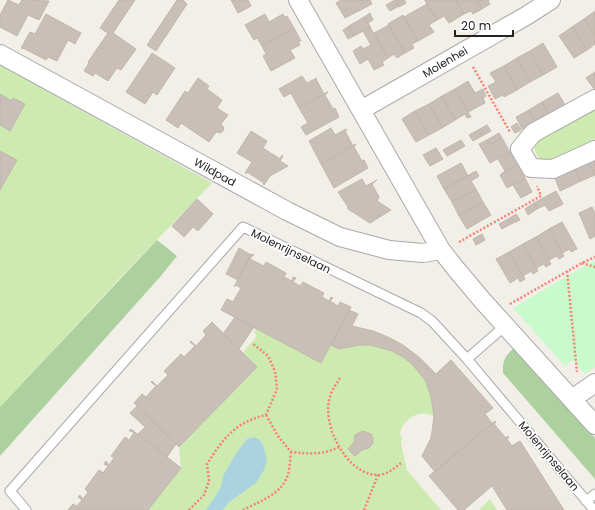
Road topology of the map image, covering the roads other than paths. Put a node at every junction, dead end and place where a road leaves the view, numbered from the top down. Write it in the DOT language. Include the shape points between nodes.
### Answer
graph roads {
  1 [pos="298,0"];
  2 [pos="551,0"];
  3 [pos="0,54"];
  4 [pos="595,99"];
  5 [pos="360,110"];
  6 [pos="595,150"];
  7 [pos="441,250"];
  8 [pos="500,319"];
  9 [pos="467,359"];
  10 [pos="595,383"];
  11 [pos="575,396"];
  12 [pos="595,424"];
  13 [pos="595,494"];
  14 [pos="586,501"];
  15 [pos="26,510"];
  16 [pos="594,510"];
  1 -- 5 [label="street"];
  2 -- 5 [label="street, Molenhei"];
  3 -- 7 [label="street, Wildpad" via="287,211 340,237 389,250 422,253"];
  4 -- 6 [label="street" via="534,133 520,149 531,168 553,169"];
  5 -- 7 [label="street"];
  7 -- 8 [label="street"];
  8 -- 9 [label="lane"];
  8 -- 11 [label="street"];
  9 -- 14 [label="lane, Molenrijnselaan"];
  9 -- 15 [label="lane, Molenrijnselaan" via="432,321 421,313 243,227 10,491"];
  10 -- 11 [label="street"];
  11 -- 12 [label="street"];
  13 -- 14 [label="lane"];
  14 -- 16 [label="lane, Molenrijnselaan"];
}
